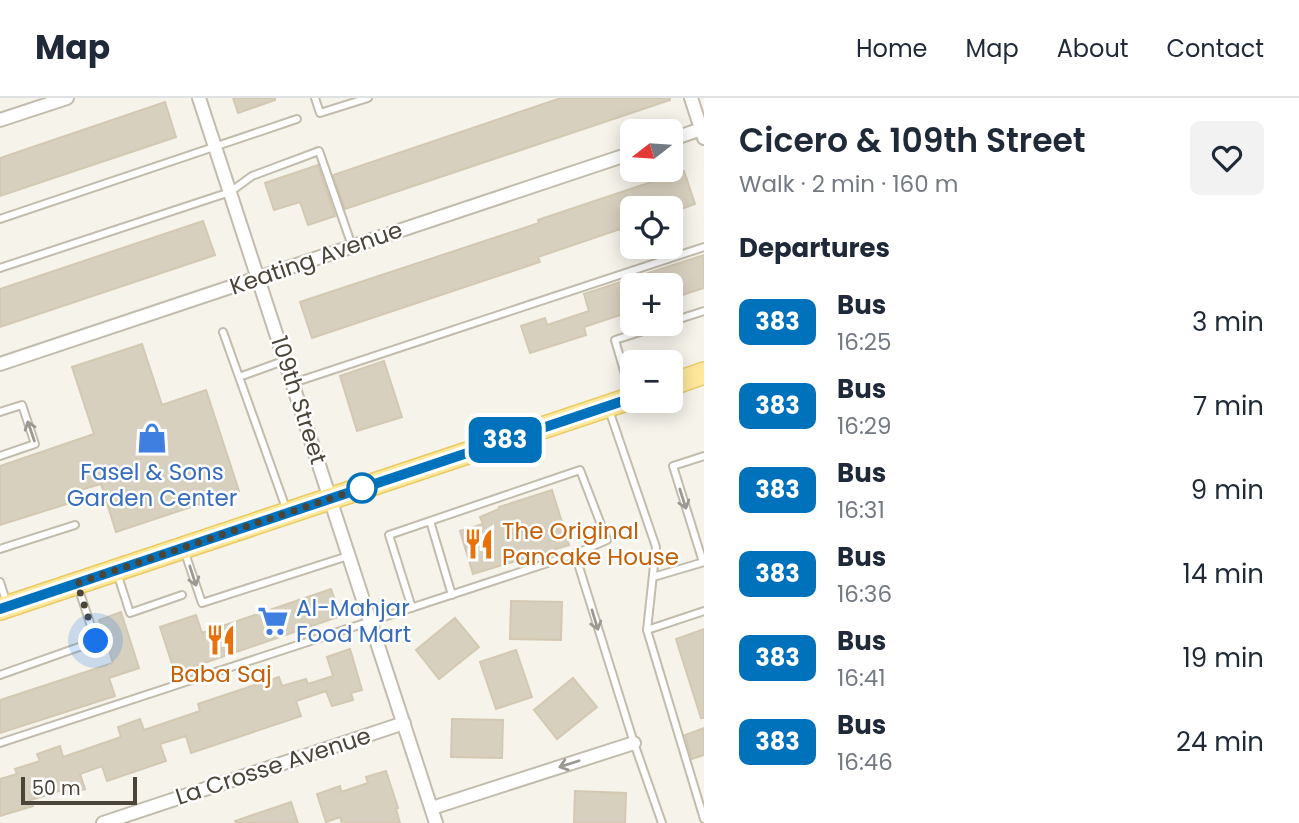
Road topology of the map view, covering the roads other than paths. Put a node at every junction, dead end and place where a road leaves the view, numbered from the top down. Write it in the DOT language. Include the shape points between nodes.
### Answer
graph roads {
  1 [pos="67,98"];
  2 [pos="199,98"];
  3 [pos="314,98"];
  4 [pos="368,98"];
  5 [pos="691,98"];
  6 [pos="297,119"];
  7 [pos="0,120"];
  8 [pos="703,132"];
  9 [pos="683,137"];
  10 [pos="215,146"];
  11 [pos="620,157"];
  12 [pos="230,192"];
  13 [pos="0,219"];
  14 [pos="352,246"];
  15 [pos="704,247"];
  16 [pos="0,268"];
  17 [pos="258,278"];
  18 [pos="704,311"];
  19 [pos="683,318"];
  20 [pos="223,331"];
  21 [pos="628,336"];
  22 [pos="620,357"];
  23 [pos="286,360"];
  24 [pos="0,364"];
  25 [pos="704,373"];
  26 [pos="239,377"];
  27 [pos="683,380"];
  28 [pos="293,383"];
  29 [pos="620,402"];
  30 [pos="608,406"];
  31 [pos="0,412"];
  32 [pos="0,456"];
  33 [pos="704,456"];
  34 [pos="332,499"];
  35 [pos="288,513"];
  36 [pos="430,520"];
  37 [pos="75,525"];
  38 [pos="184,548"];
  39 [pos="0,549"];
  40 [pos="575,555"];
  41 [pos="350,556"];
  42 [pos="704,562"];
  43 [pos="117,570"];
  44 [pos="653,577"];
  45 [pos="0,582"];
  46 [pos="77,583"];
  47 [pos="182,595"];
  48 [pos="452,595"];
  49 [pos="4,608"];
  50 [pos="412,608"];
  51 [pos="704,611"];
  52 [pos="371,621"];
  53 [pos="646,630"];
  54 [pos="0,675"];
  55 [pos="404,723"];
  56 [pos="0,743"];
  57 [pos="634,743"];
  58 [pos="432,808"];
  59 [pos="704,819"];
  60 [pos="103,823"];
  61 [pos="436,823"];
  62 [pos="662,823"];
  1 -- 7 [label="street"];
  2 -- 10 [label="street, 109th Street"];
  3 -- 4 [label="lane" via="320,113"];
  5 -- 8 [label="street"];
  6 -- 10 [label="lane"];
  8 -- 9 [label="street"];
  10 -- 12 [label="street, 109th Street"];
  10 -- 13 [label="lane"];
  11 -- 14 [label="street, Keating Avenue"];
  12 -- 14 [label="lane" via="251,176 318,151"];
  12 -- 16 [label="lane"];
  12 -- 17 [label="street, 109th Street"];
  14 -- 17 [label="street, Keating Avenue"];
  15 -- 28 [label="lane"];
  17 -- 23 [label="street, 109th Street"];
  17 -- 24 [label="street, Keating Avenue"];
  18 -- 19 [label="lane"];
  20 -- 26 [label="lane"];
  21 -- 22 [label="lane" via="615,340"];
  23 -- 26 [label="lane"];
  23 -- 28 [label="street, 109th Street"];
  25 -- 27 [label="main road"];
  26 -- 35 [label="lane"];
  28 -- 34 [label="street, 109th Street"];
  29 -- 30 [label="main road"];
  30 -- 34 [label="main road"];
  30 -- 44 [label="lane" via="656,547"];
  32 -- 31 [label="lane, one-way" via="35,444 22,405"];
  33 -- 42 [label="lane, one-way" via="673,466"];
  34 -- 35 [label="main road"];
  34 -- 41 [label="street, 109th Street"];
  35 -- 38 [label="main road"];
  36 -- 40 [label="lane" via="580,470 607,540"];
  36 -- 48 [label="lane"];
  36 -- 50 [label="lane" via="389,535"];
  37 -- 39 [label="lane"];
  38 -- 41 [label="lane, one-way" via="202,603"];
  38 -- 43 [label="main road"];
  40 -- 48 [label="lane"];
  40 -- 57 [label="lane, one-way"];
  41 -- 52 [label="street, 109th Street"];
  42 -- 44 [label="lane"];
  43 -- 46 [label="main road"];
  43 -- 47 [label="lane" via="130,612"];
  44 -- 53 [label="lane"];
  45 -- 49 [label="lane"];
  46 -- 49 [label="main road"];
  46 -- 54 [label="lane" via="96,641"];
  48 -- 50 [label="lane"];
  50 -- 52 [label="lane"];
  51 -- 53 [label="lane"];
  52 -- 55 [label="street, 109th Street"];
  52 -- 56 [label="lane"];
  53 -- 59 [label="lane"];
  55 -- 58 [label="street, 109th Street"];
  55 -- 60 [label="street, La Crosse Avenue"];
  57 -- 58 [label="street, one-way"];
  57 -- 62 [label="lane"];
  58 -- 61 [label="street, 109th Street"];
}
